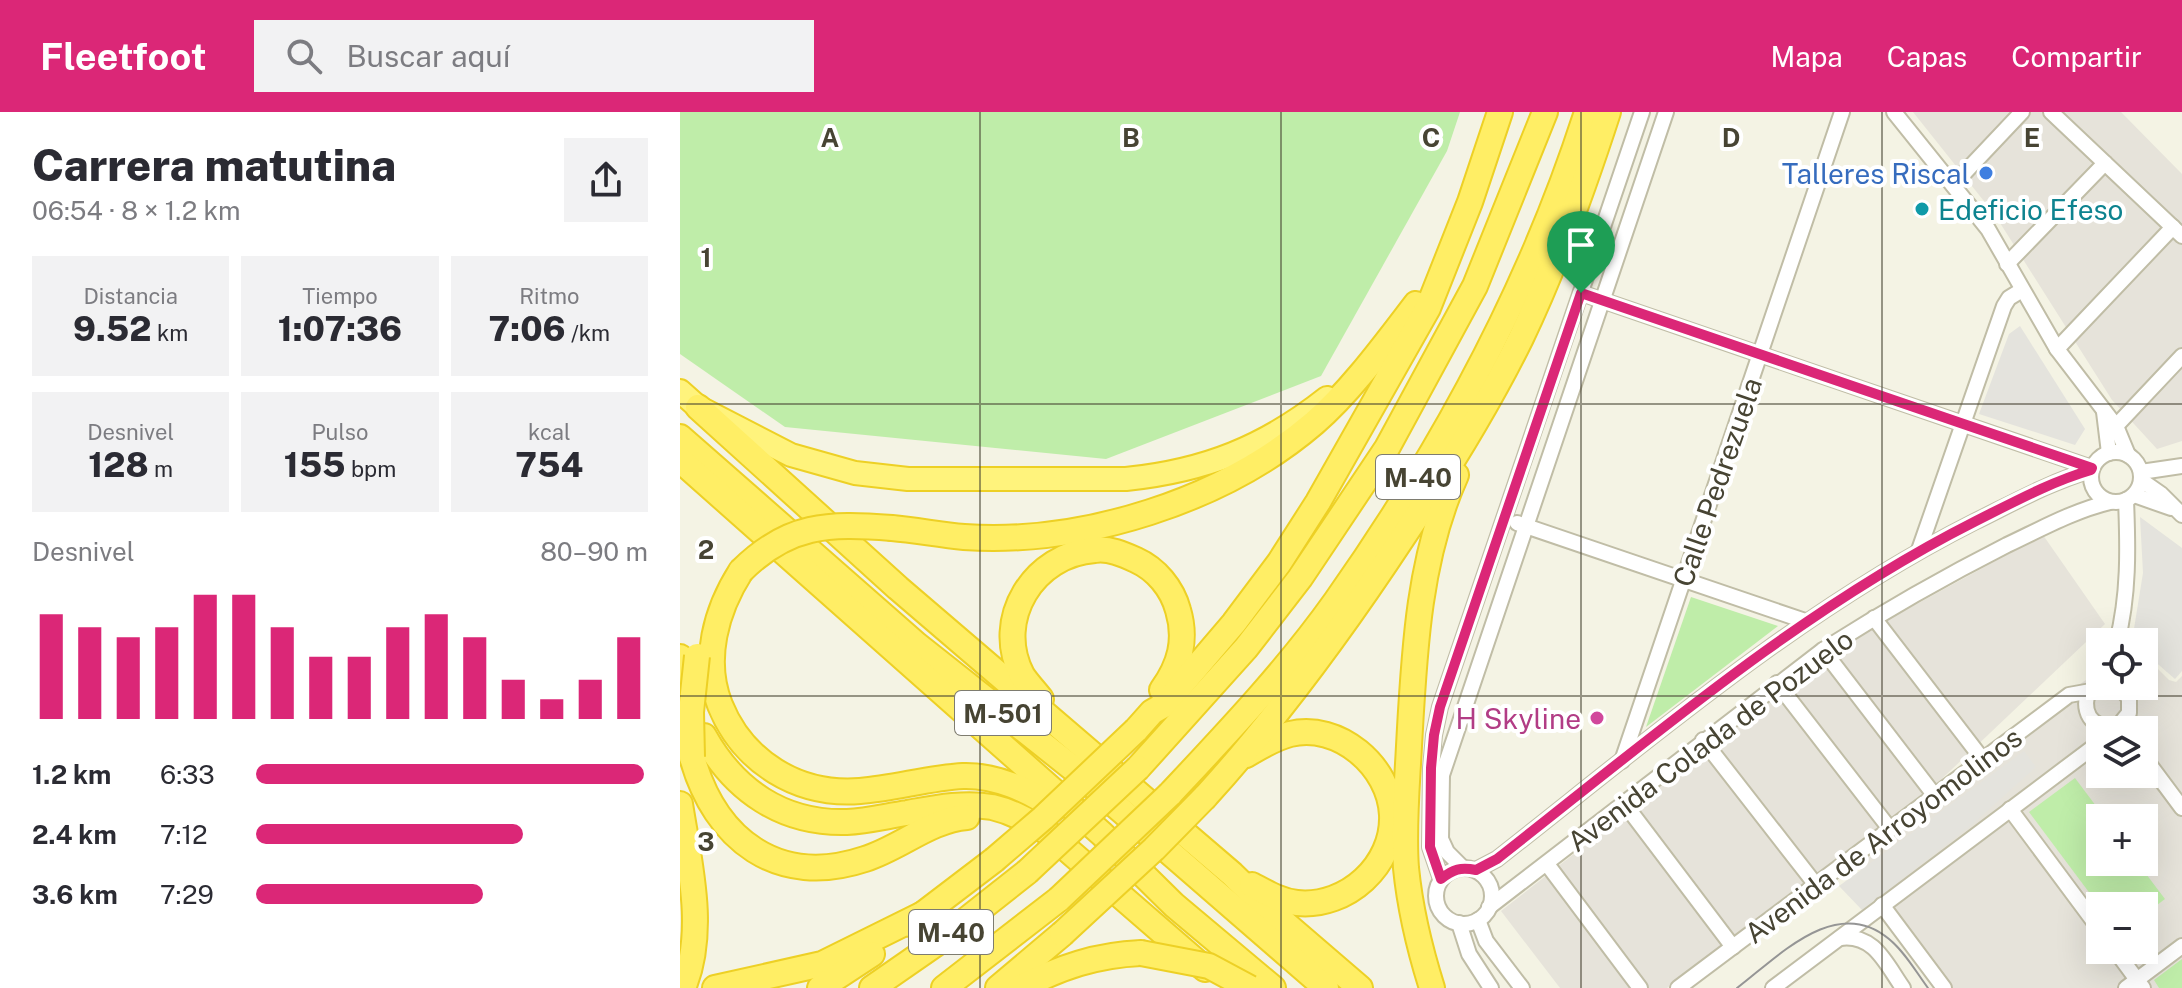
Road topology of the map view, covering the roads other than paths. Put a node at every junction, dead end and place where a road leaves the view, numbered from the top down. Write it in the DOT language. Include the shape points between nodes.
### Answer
graph roads {
  1 [pos="1500,112"];
  2 [pos="1545,112"];
  3 [pos="1587,112"];
  4 [pos="1608,112"];
  5 [pos="1642,112"];
  6 [pos="1666,112"];
  7 [pos="1842,112"];
  8 [pos="2022,112"];
  9 [pos="2051,112"];
  10 [pos="1897,113"];
  11 [pos="2105,163"];
  12 [pos="1953,185"];
  13 [pos="1611,204"];
  14 [pos="1632,211"];
  15 [pos="2177,232"];
  16 [pos="2007,264"];
  17 [pos="1444,266"];
  18 [pos="2022,290"];
  19 [pos="1581,293"];
  20 [pos="1602,300"];
  21 [pos="2057,349"];
  22 [pos="1760,354"];
  23 [pos="2182,356"];
  24 [pos="1354,379"];
  25 [pos="689,399"];
  26 [pos="1486,404"];
  27 [pos="2104,411"];
  28 [pos="1963,423"];
  29 [pos="2116,426"];
  30 [pos="680,437"];
  31 [pos="2109,453"];
  32 [pos="2128,455"];
  33 [pos="680,460"];
  34 [pos="2182,466"];
  35 [pos="2092,469"];
  36 [pos="2141,476"];
  37 [pos="2130,498"];
  38 [pos="2110,502"];
  39 [pos="2180,513"];
  40 [pos="1505,519"];
  41 [pos="1526,526"];
  42 [pos="1919,550"];
  43 [pos="1683,580"];
  44 [pos="727,592"];
  45 [pos="1874,618"];
  46 [pos="1805,621"];
  47 [pos="2121,628"];
  48 [pos="1823,650"];
  49 [pos="688,656"];
  50 [pos="1777,683"];
  51 [pos="685,684"];
  52 [pos="2086,690"];
  53 [pos="1144,721"];
  54 [pos="1057,725"];
  55 [pos="704,736"];
  56 [pos="1703,740"];
  57 [pos="2086,752"];
  58 [pos="1983,760"];
  59 [pos="1238,761"];
  60 [pos="1622,761"];
  61 [pos="2158,776"];
  62 [pos="1935,796"];
  63 [pos="1624,803"];
  64 [pos="680,804"];
  65 [pos="2182,808"];
  66 [pos="2010,809"];
  67 [pos="1890,829"];
  68 [pos="1079,861"];
  69 [pos="1547,864"];
  70 [pos="1469,869"];
  71 [pos="1232,874"];
  72 [pos="1441,879"];
  73 [pos="1816,885"];
  74 [pos="1174,905"];
  75 [pos="1882,905"];
  76 [pos="1489,907"];
  77 [pos="2086,911"];
  78 [pos="923,914"];
  79 [pos="1478,920"];
  80 [pos="1459,923"];
  81 [pos="1839,938"];
  82 [pos="2182,946"];
  83 [pos="1733,947"];
  84 [pos="1423,952"];
  85 [pos="2123,964"];
  86 [pos="2136,985"];
  87 [pos="683,988"];
  88 [pos="715,988"];
  89 [pos="820,988"];
  90 [pos="872,988"];
  91 [pos="944,988"];
  92 [pos="998,988"];
  93 [pos="1020,988"];
  94 [pos="1227,988"];
  95 [pos="1250,988"];
  96 [pos="1273,988"];
  97 [pos="1326,988"];
  98 [pos="1360,988"];
  99 [pos="1432,988"];
  100 [pos="1440,988"];
  101 [pos="1491,988"];
  102 [pos="1522,988"];
  103 [pos="1640,988"];
  104 [pos="1678,988"];
  105 [pos="1773,988"];
  106 [pos="1903,988"];
  107 [pos="1944,988"];
  1 -- 17 [label="highway"];
  2 -- 90 [label="highway, M-40, bridge" via="1475,286 1387,448 1300,578 1246,648 1138,768 1027,872"];
  3 -- 91 [label="highway, M-40, bridge" via="1527,270 1462,401 1335,602 1276,677 1170,794 1059,899"];
  4 -- 26 [label="highway" via="1552,268"];
  5 -- 13 [label="street"];
  6 -- 14 [label="street"];
  7 -- 22 [label="street, Calle Pedrezuela"];
  8 -- 12 [label="street"];
  9 -- 11 [label="street"];
  10 -- 12 [label="street"];
  11 -- 15 [label="street"];
  11 -- 16 [label="street"];
  12 -- 16 [label="street" via="1988,229"];
  13 -- 14 [label="street" via="1629,202"];
  13 -- 19 [label="street"];
  14 -- 20 [label="street"];
  15 -- 21 [label="street"];
  16 -- 18 [label="street"];
  17 -- 24 [label="highway"];
  17 -- 53 [label="highway" via="1428,308 1279,563 1224,635"];
  18 -- 21 [label="street"];
  18 -- 28 [label="street" via="2004,306"];
  19 -- 20 [label="street"];
  19 -- 40 [label="street"];
  20 -- 22 [label="street"];
  20 -- 41 [label="street"];
  21 -- 27 [label="street"];
  22 -- 28 [label="street"];
  22 -- 43 [label="street, Calle Pedrezuela"];
  23 -- 29 [label="street"];
  24 -- 25 [label="highway" via="1256,445 1202,466 1126,479 908,479 855,473 791,455"];
  24 -- 44 [label="highway, bridge" via="1313,423 1263,460 1151,512 1027,536 963,537 822,526 786,537 758,554"];
  25 -- 54 [label="highway"];
  26 -- 59 [label="highway" via="1350,616"];
  26 -- 84 [label="highway" via="1433,542 1417,636 1406,867"];
  27 -- 29 [label="street"];
  27 -- 31 [label="street"];
  28 -- 35 [label="street"];
  28 -- 42 [label="street"];
  29 -- 32 [label="street"];
  30 -- 97 [label="highway, M-501" via="917,645 1070,766"];
  31 -- 32 [label="street"];
  31 -- 35 [label="street"];
  32 -- 36 [label="street"];
  33 -- 74 [label="highway, M-501" via="1102,834"];
  34 -- 36 [label="street"];
  35 -- 38 [label="street" via="2092,487"];
  35 -- 42 [label="street, Avenida Colada de Pozuelo"];
  36 -- 37 [label="street"];
  36 -- 39 [label="street"];
  37 -- 38 [label="street"];
  37 -- 39 [label="street"];
  37 -- 47 [label="street"];
  38 -- 45 [label="street, Avenida Colada de Pozuelo" via="2059,519"];
  40 -- 41 [label="street"];
  40 -- 72 [label="street" via="1434,735 1430,847"];
  41 -- 43 [label="street"];
  41 -- 70 [label="street" via="1442,775 1441,839 1447,852"];
  42 -- 46 [label="street, Avenida Colada de Pozuelo"];
  43 -- 46 [label="street"];
  43 -- 60 [label="street, Calle Pedrezuela"];
  44 -- 49 [label="highway" via="711,608"];
  44 -- 74 [label="highway" via="713,639 717,697 742,744 763,764 784,777 832,791 965,776 1008,784 1042,799"];
  45 -- 48 [label="street, Avenida Colada de Pozuelo"];
  45 -- 58 [label="street"];
  46 -- 60 [label="street, Avenida Colada de Pozuelo"];
  48 -- 50 [label="street, Avenida Colada de Pozuelo"];
  48 -- 62 [label="street"];
  49 -- 51 [label="highway"];
  49 -- 68 [label="highway, bridge" via="692,757 705,795 724,825 760,854 786,864 842,865 867,859 938,824 982,817 1008,820 1036,832"];
  50 -- 56 [label="street, Avenida Colada de Pozuelo"];
  50 -- 67 [label="street"];
  52 -- 58 [label="street, Avenida de Arroyomolinos" via="2069,695"];
  53 -- 54 [label="highway" via="1176,671 1182,621 1163,580 1144,564 1097,549 1051,563 1022,595 1013,620 1013,647 1022,674"];
  53 -- 78 [label="highway, bridge" via="1043,818"];
  54 -- 71 [label="highway"];
  55 -- 68 [label="highway" via="732,777 778,809 815,821 849,822 953,805 989,807 1019,815"];
  56 -- 63 [label="street, Avenida Colada de Pozuelo"];
  56 -- 73 [label="street"];
  57 -- 66 [label="street, Avenida de Arroyomolinos"];
  58 -- 62 [label="street, Avenida de Arroyomolinos"];
  59 -- 71 [label="highway" via="1293,733 1345,742 1380,776 1389,795 1391,836 1368,878 1321,902 1278,899"];
  59 -- 92 [label="highway, bridge" via="1144,859"];
  60 -- 70 [label="street, Avenida Colada de Pozuelo" via="1497,859"];
  61 -- 65 [label="street"];
  62 -- 67 [label="street, Avenida de Arroyomolinos"];
  63 -- 69 [label="street, Avenida Colada de Pozuelo"];
  63 -- 83 [label="street"];
  64 -- 87 [label="highway" via="694,917"];
  66 -- 75 [label="street, Avenida de Arroyomolinos"];
  66 -- 77 [label="street"];
  67 -- 73 [label="street, Avenida de Arroyomolinos"];
  68 -- 94 [label="highway"];
  69 -- 76 [label="street, Avenida Colada de Pozuelo"];
  69 -- 103 [label="street"];
  70 -- 72 [label="street" via="1451,871"];
  70 -- 76 [label="street" via="1487,880 1492,893"];
  71 -- 98 [label="highway"];
  72 -- 80 [label="street" via="1438,906"];
  73 -- 83 [label="street, Avenida de Arroyomolinos"];
  74 -- 96 [label="highway, M-501"];
  75 -- 81 [label="street, Avenida de Arroyomolinos"];
  75 -- 107 [label="street"];
  76 -- 79 [label="street"];
  78 -- 88 [label="highway" via="822,964"];
  78 -- 89 [label="highway"];
  79 -- 80 [label="street"];
  79 -- 102 [label="street" via="1486,941"];
  80 -- 101 [label="street" via="1469,954"];
  81 -- 105 [label="street, Avenida de Arroyomolinos"];
  81 -- 106 [label="street" via="1853,936 1871,945"];
  82 -- 86 [label="street"];
  83 -- 104 [label="street, Avenida de Arroyomolinos"];
  84 -- 99 [label="highway"];
  84 -- 100 [label="highway"];
  85 -- 86 [label="street"];
  93 -- 95 [label="highway, bridge" via="1091,958 1141,953 1209,966"];
}
